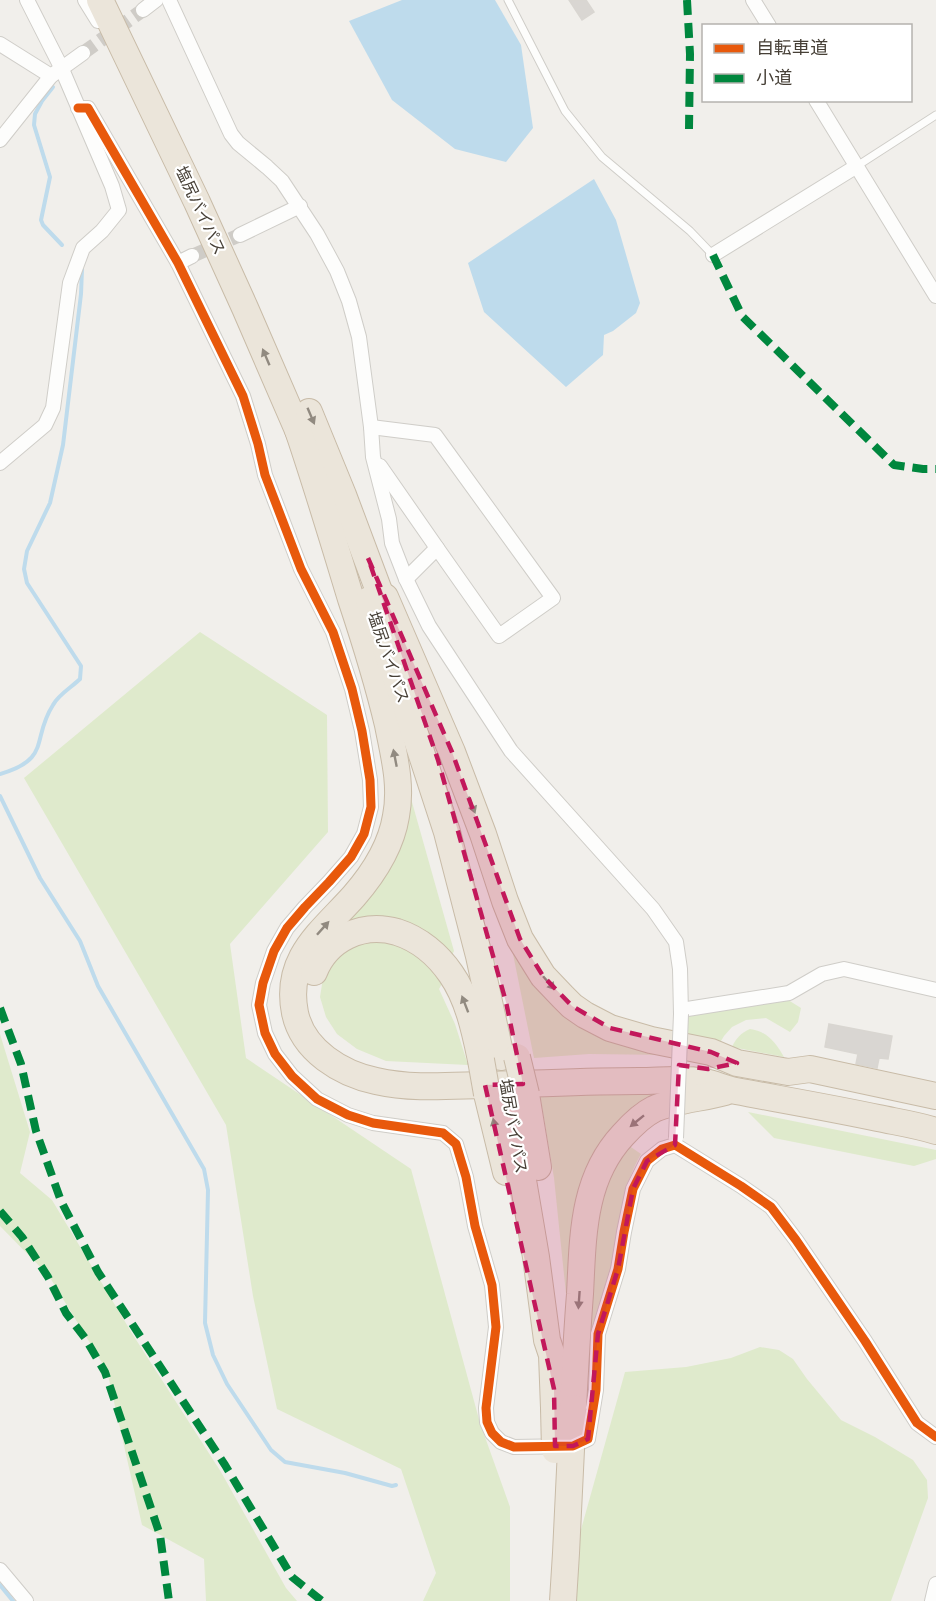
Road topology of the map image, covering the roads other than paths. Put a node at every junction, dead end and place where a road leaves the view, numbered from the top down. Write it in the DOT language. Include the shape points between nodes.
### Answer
graph roads {
  1 [pos="27,0"];
  2 [pos="85,0"];
  3 [pos="100,0"];
  4 [pos="156,0"];
  5 [pos="169,0"];
  6 [pos="508,0"];
  7 [pos="753,0"];
  8 [pos="131,5"];
  9 [pos="768,24"];
  10 [pos="0,44"];
  11 [pos="82,53"];
  12 [pos="56,72"];
  13 [pos="817,102"];
  14 [pos="78,108"];
  15 [pos="936,115"];
  16 [pos="0,140"];
  17 [pos="172,147"];
  18 [pos="857,166"];
  19 [pos="300,206"];
  20 [pos="240,235"];
  21 [pos="713,255"];
  22 [pos="192,256"];
  23 [pos="178,263"];
  24 [pos="936,296"];
  25 [pos="371,427"];
  26 [pos="297,430"];
  27 [pos="373,457"];
  28 [pos="0,463"];
  29 [pos="437,548"];
  30 [pos="368,558"];
  31 [pos="406,579"];
  32 [pos="936,990"];
  33 [pos="681,1012"];
  34 [pos="500,1058"];
  35 [pos="737,1063"];
  36 [pos="788,1072"];
  37 [pos="731,1090"];
  38 [pos="507,1093"];
  39 [pos="936,1095"];
  40 [pos="784,1099"];
  41 [pos="936,1106"];
  42 [pos="936,1122"];
  43 [pos="936,1131"];
  44 [pos="936,1138"];
  45 [pos="675,1142"];
  46 [pos="560,1402"];
  47 [pos="936,1437"];
  48 [pos="0,1570"];
  49 [pos="936,1584"];
  50 [pos="26,1601"];
  51 [pos="552,1601"];
  52 [pos="563,1601"];
  53 [pos="932,1601"];
  1 -- 12 [label="street"];
  2 -- 17 [label="street"];
  3 -- 17 [label="highway, 塩尻バイパス"];
  4 -- 8 [label="street"];
  5 -- 19 [label="street" via="231,134 282,181"];
  6 -- 21 [label="lane" via="565,111 602,157"];
  7 -- 9 [label="street"];
  8 -- 30 [label="highway, 塩尻バイパス, one-way" via="172,108 311,416"];
  10 -- 12 [label="street"];
  11 -- 12 [label="street"];
  12 -- 14 [label="street"];
  12 -- 16 [label="street"];
  13 -- 18 [label="street"];
  14 -- 23 [label="street" via="88,108"];
  14 -- 28 [label="street" via="119,210 83,248 70,283 53,408 45,424"];
  15 -- 18 [label="lane"];
  26 -- 17 [label="highway, 塩尻バイパス, one-way"];
  18 -- 21 [label="street"];
  18 -- 24 [label="street"];
  19 -- 20 [label="street"];
  19 -- 25 [label="street" via="318,234 349,301 359,337"];
  22 -- 23 [label="street"];
  23 -- 45 [label="street" via="243,396 280,516 333,632 362,731 370,780 371,807 364,834 351,857 304,907 274,951 259,1005 265,1034 292,1076 317,1099 373,1123 443,1133 456,1144 492,1285 496,1327 486,1408 487,1422 501,1442 514,1447 573,1446 588,1439 596,1390 598,1334 618,1269 633,1189 647,1161"];
  25 -- 27 [label="street"];
  25 -- 29 [label="street" via="435,435 553,598 498,636"];
  26 -- 34 [label="highway, 塩尻バイパス" via="330,496 414,731 453,855"];
  37 -- 26 [label="highway, one-way" via="683,1081 411,1086 374,1081 348,1072 321,1055 305,1038 295,1015 295,973 315,938 366,882 383,855 392,837 399,798 379,686"];
  27 -- 29 [label="street"];
  27 -- 31 [label="street" via="392,543"];
  29 -- 31 [label="street"];
  30 -- 34 [label="highway, 塩尻バイパス" via="459,826 506,1002"];
  30 -- 35 [label="highway, one-way" via="452,752 520,939 543,976 572,1006 610,1028 711,1052"];
  31 -- 33 [label="street" via="429,626 511,751 653,909 676,942"];
  32 -- 33 [label="street" via="844,969 822,974 789,993"];
  33 -- 45 [label="street, bridge"];
  34 -- 35 [label="highway, one-way" via="475,1034 447,969 424,946 397,932 370,930 332,944 320,960 308,995 314,1023 340,1053 379,1070 435,1075 593,1065 708,1069"];
  34 -- 38 [label="highway, bridge"];
  34 -- 38 [label="highway, 塩尻バイパス, bridge"];
  35 -- 36 [label="highway"];
  36 -- 39 [label="highway" via="810,1069"];
  36 -- 41 [label="highway" via="807,1081"];
  37 -- 40 [label="highway"];
  37 -- 46 [label="highway, one-way" via="654,1109 625,1132 600,1166 584,1224"];
  38 -- 46 [label="highway, 塩尻バイパス"];
  46 -- 38 [label="highway, one-way" via="518,1224"];
  40 -- 42 [label="highway" via="803,1092"];
  40 -- 43 [label="highway"];
  40 -- 44 [label="highway" via="797,1112"];
  45 -- 47 [label="street" via="771,1207 917,1423"];
  46 -- 51 [label="highway, 塩尻バイパス, bridge"];
  46 -- 52 [label="highway, bridge" via="567,1542"];
  48 -- 50 [label="street"];
  49 -- 53 [label="street"];
}
